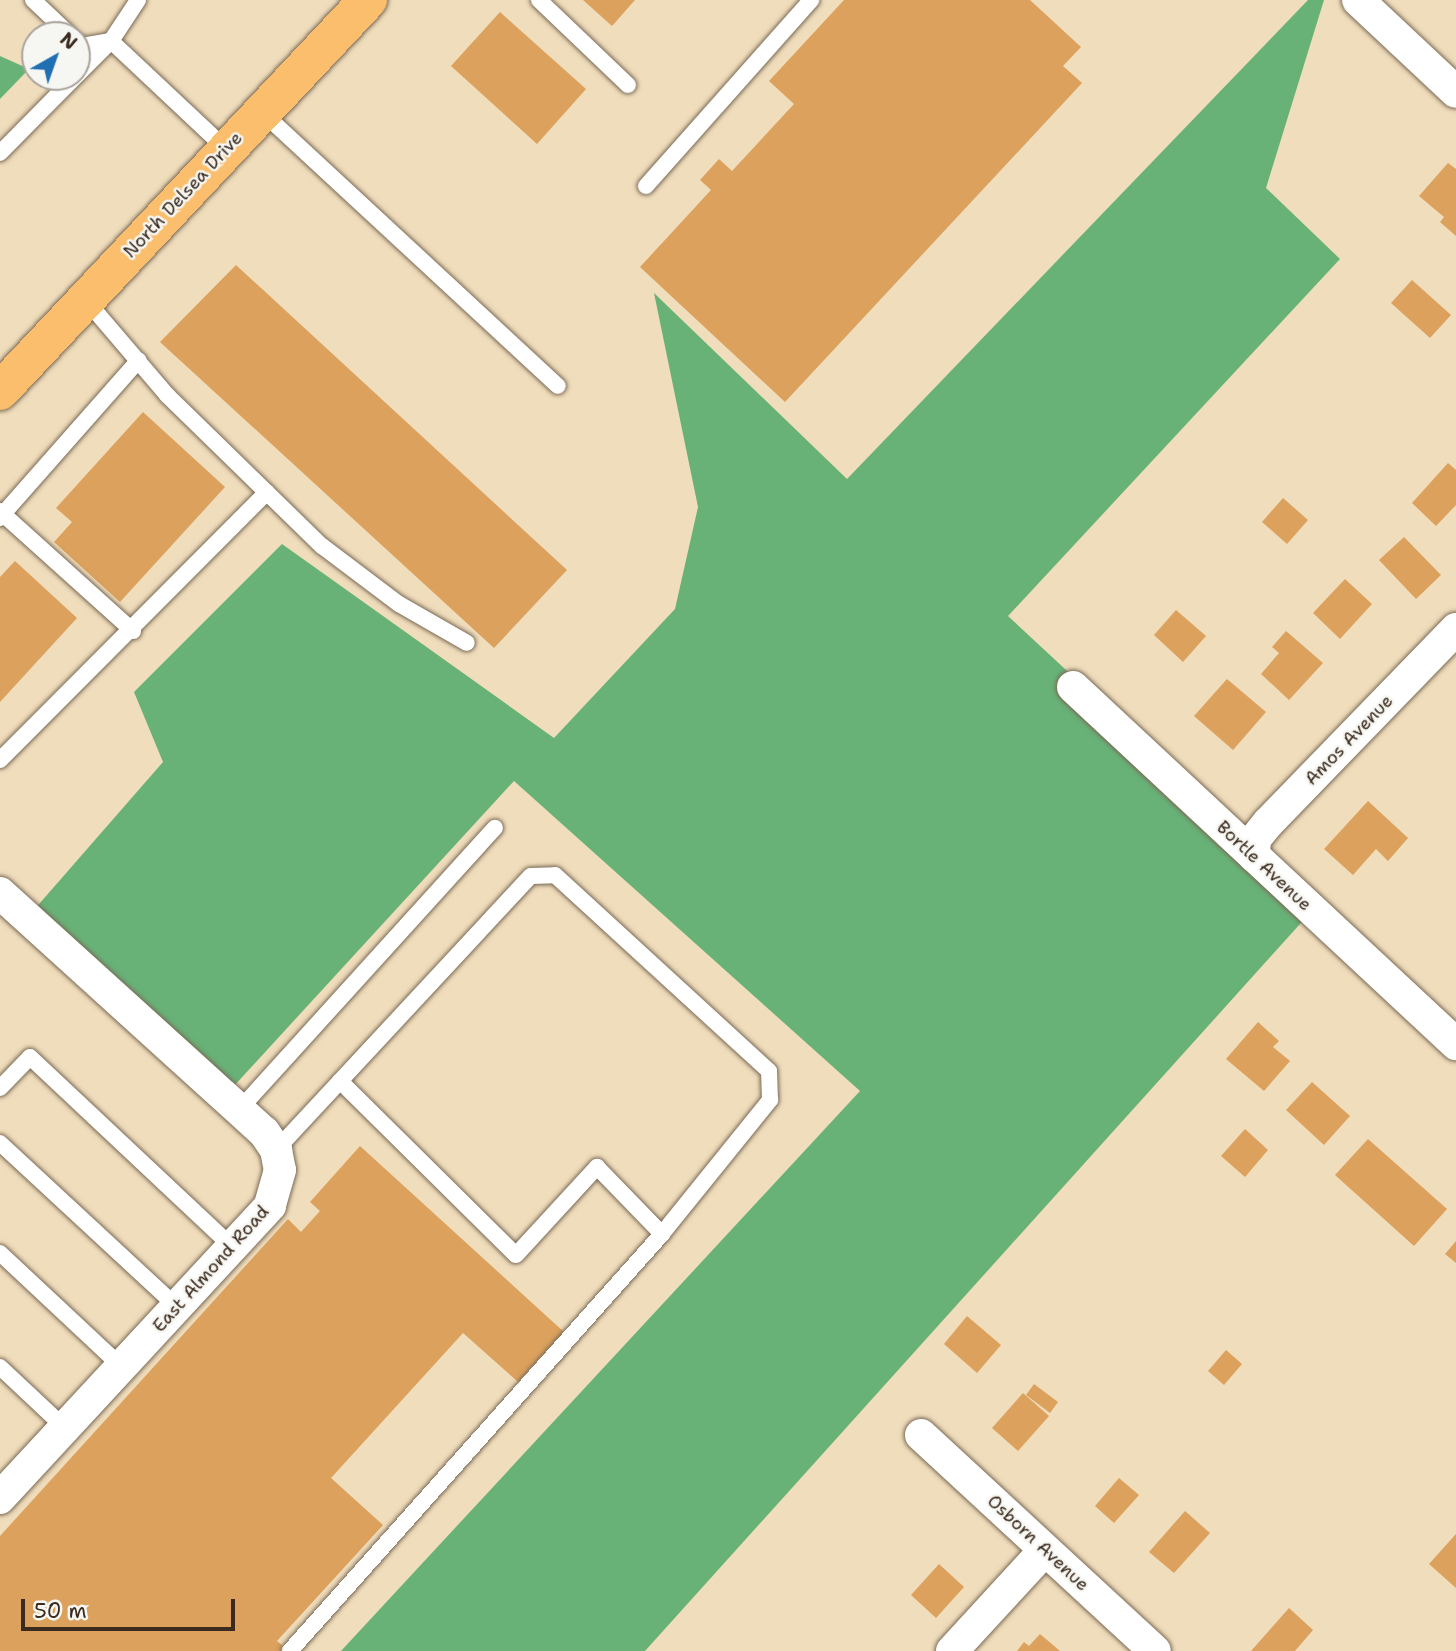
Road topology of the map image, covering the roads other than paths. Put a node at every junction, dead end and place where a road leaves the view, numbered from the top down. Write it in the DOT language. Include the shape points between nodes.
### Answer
graph roads {
  1 [pos="33,0"];
  2 [pos="138,0"];
  3 [pos="368,0"];
  4 [pos="539,0"];
  5 [pos="811,0"];
  6 [pos="1358,0"];
  7 [pos="55,21"];
  8 [pos="111,41"];
  9 [pos="91,44"];
  10 [pos="91,61"];
  11 [pos="628,85"];
  12 [pos="61,91"];
  13 [pos="1456,92"];
  14 [pos="262,112"];
  15 [pos="226,149"];
  16 [pos="0,153"];
  17 [pos="646,186"];
  18 [pos="85,299"];
  19 [pos="139,359"];
  20 [pos="558,386"];
  21 [pos="0,391"];
  22 [pos="267,492"];
  23 [pos="1,514"];
  24 [pos="1456,629"];
  25 [pos="133,631"];
  26 [pos="467,643"];
  27 [pos="1073,687"];
  28 [pos="0,760"];
  29 [pos="495,828"];
  30 [pos="1254,856"];
  31 [pos="0,893"];
  32 [pos="1456,1044"];
  33 [pos="340,1081"];
  34 [pos="0,1088"];
  35 [pos="239,1110"];
  36 [pos="0,1143"];
  37 [pos="276,1150"];
  38 [pos="662,1234"];
  39 [pos="232,1247"];
  40 [pos="0,1253"];
  41 [pos="177,1307"];
  42 [pos="0,1367"];
  43 [pos="122,1367"];
  44 [pos="65,1428"];
  45 [pos="921,1435"];
  46 [pos="5,1481"];
  47 [pos="1045,1550"];
  48 [pos="290,1651"];
  49 [pos="952,1651"];
  50 [pos="1155,1651"];
  1 -- 7 [label="lane"];
  2 -- 8 [label="lane"];
  3 -- 14 [label="main road, North Delsea Drive"];
  4 -- 11 [label="lane"];
  5 -- 17 [label="lane"];
  6 -- 13 [label="street"];
  8 -- 9 [label="lane"];
  8 -- 10 [label="lane"];
  8 -- 15 [label="lane"];
  12 -- 16 [label="lane"];
  14 -- 15 [label="main road, North Delsea Drive"];
  14 -- 20 [label="lane"];
  15 -- 18 [label="main road, North Delsea Drive"];
  18 -- 19 [label="lane"];
  18 -- 21 [label="main road, North Delsea Drive"];
  19 -- 22 [label="lane" via="167,395"];
  19 -- 23 [label="lane"];
  22 -- 25 [label="lane"];
  22 -- 26 [label="lane" via="322,546 399,604"];
  23 -- 25 [label="lane"];
  24 -- 30 [label="street, Amos Avenue" via="1268,823 1255,839"];
  25 -- 28 [label="lane"];
  27 -- 30 [label="street, Bortle Avenue"];
  29 -- 35 [label="lane"];
  30 -- 32 [label="street, Bortle Avenue"];
  31 -- 35 [label="street"];
  33 -- 37 [label="lane"];
  33 -- 38 [label="lane" via="516,1255 597,1167"];
  33 -- 38 [label="lane" via="531,876 555,875 768,1071 770,1100"];
  34 -- 39 [label="lane" via="30,1057"];
  35 -- 37 [label="street"];
  36 -- 41 [label="lane"];
  37 -- 39 [label="street, East Almond Road" via="280,1170 270,1206"];
  38 -- 48 [label="lane"];
  39 -- 41 [label="street, East Almond Road"];
  40 -- 43 [label="lane"];
  41 -- 43 [label="street, East Almond Road"];
  42 -- 44 [label="lane"];
  43 -- 44 [label="street, East Almond Road"];
  44 -- 46 [label="street, East Almond Road"];
  45 -- 47 [label="street, Osborn Avenue"];
  47 -- 49 [label="street"];
  47 -- 50 [label="street, Osborn Avenue"];
}
